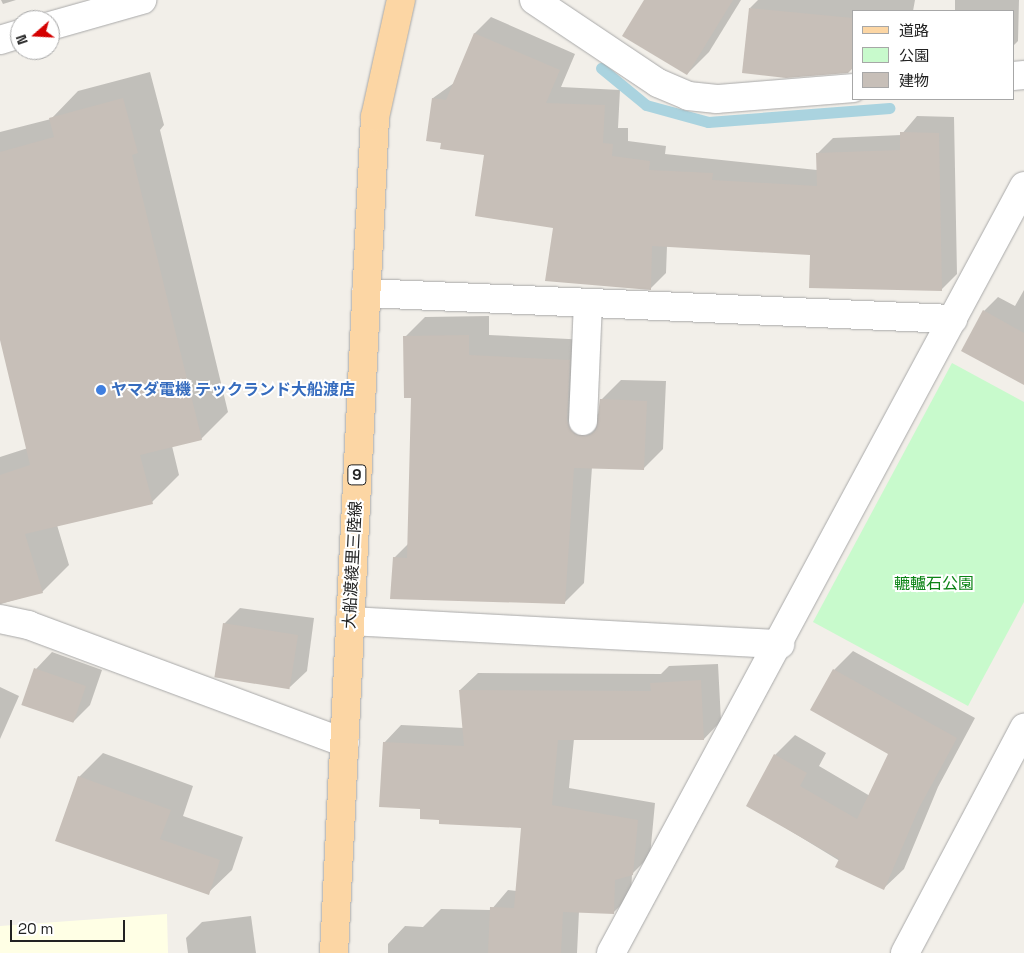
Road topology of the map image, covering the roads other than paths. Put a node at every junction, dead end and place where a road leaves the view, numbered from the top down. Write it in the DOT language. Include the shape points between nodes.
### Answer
graph roads {
  1 [pos="142,0"];
  2 [pos="400,0"];
  3 [pos="534,0"];
  4 [pos="60,23"];
  5 [pos="852,88"];
  6 [pos="1024,186"];
  7 [pos="366,292"];
  8 [pos="588,303"];
  9 [pos="953,320"];
  10 [pos="583,422"];
  11 [pos="0,620"];
  12 [pos="350,621"];
  13 [pos="780,644"];
  14 [pos="1024,728"];
  15 [pos="345,743"];
  16 [pos="334,953"];
  17 [pos="611,953"];
  18 [pos="905,953"];
  1 -- 4 [label="street"];
  2 -- 7 [label="main road, 大船渡綾里三陸線 / 9" via="375,117"];
  3 -- 5 [label="street" via="658,83 688,96 717,99"];
  6 -- 9 [label="street"];
  7 -- 8 [label="street"];
  7 -- 12 [label="main road, 大船渡綾里三陸線 / 9"];
  8 -- 9 [label="street"];
  8 -- 10 [label="street"];
  9 -- 13 [label="street"];
  11 -- 15 [label="street" via="28,625"];
  12 -- 13 [label="street"];
  12 -- 15 [label="main road, 大船渡綾里三陸線 / 9"];
  13 -- 17 [label="street"];
  14 -- 18 [label="street"];
  15 -- 16 [label="main road, 大船渡綾里三陸線 / 9"];
}
